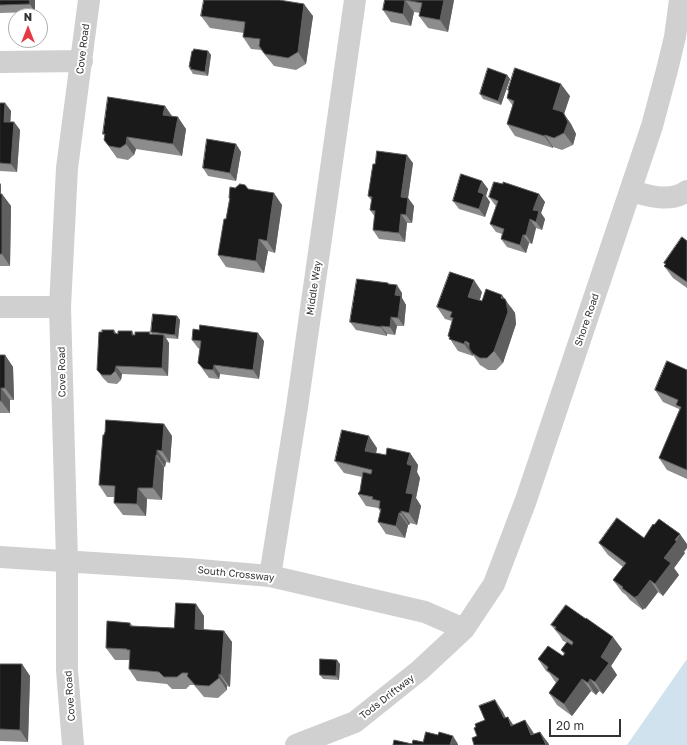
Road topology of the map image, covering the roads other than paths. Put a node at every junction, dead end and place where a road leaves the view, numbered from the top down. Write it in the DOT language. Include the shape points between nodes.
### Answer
graph roads {
  1 [pos="89,0"];
  2 [pos="355,0"];
  3 [pos="680,0"];
  4 [pos="681,41"];
  5 [pos="82,61"];
  6 [pos="0,62"];
  7 [pos="631,191"];
  8 [pos="687,191"];
  9 [pos="0,307"];
  10 [pos="60,307"];
  11 [pos="0,557"];
  12 [pos="67,561"];
  13 [pos="270,576"];
  14 [pos="464,628"];
  15 [pos="73,745"];
  16 [pos="296,745"];
  1 -- 5 [label="street, Cove Road"];
  2 -- 13 [label="street, Middle Way" via="297,407"];
  3 -- 4 [label="street, Shore Road"];
  4 -- 7 [label="street, Shore Road" via="668,70"];
  5 -- 6 [label="street"];
  5 -- 10 [label="street, Cove Road" via="67,168"];
  7 -- 8 [label="street" via="665,198 682,195"];
  7 -- 14 [label="street, Shore Road" via="507,551 494,584"];
  9 -- 10 [label="street"];
  10 -- 12 [label="street, Cove Road"];
  11 -- 12 [label="street, South Crossway"];
  12 -- 13 [label="street, South Crossway"];
  12 -- 15 [label="street, Cove Road" via="67,670"];
  13 -- 14 [label="street, South Crossway" via="425,612"];
  14 -- 16 [label="street, Tods Driftway" via="420,670 355,722"];
}
